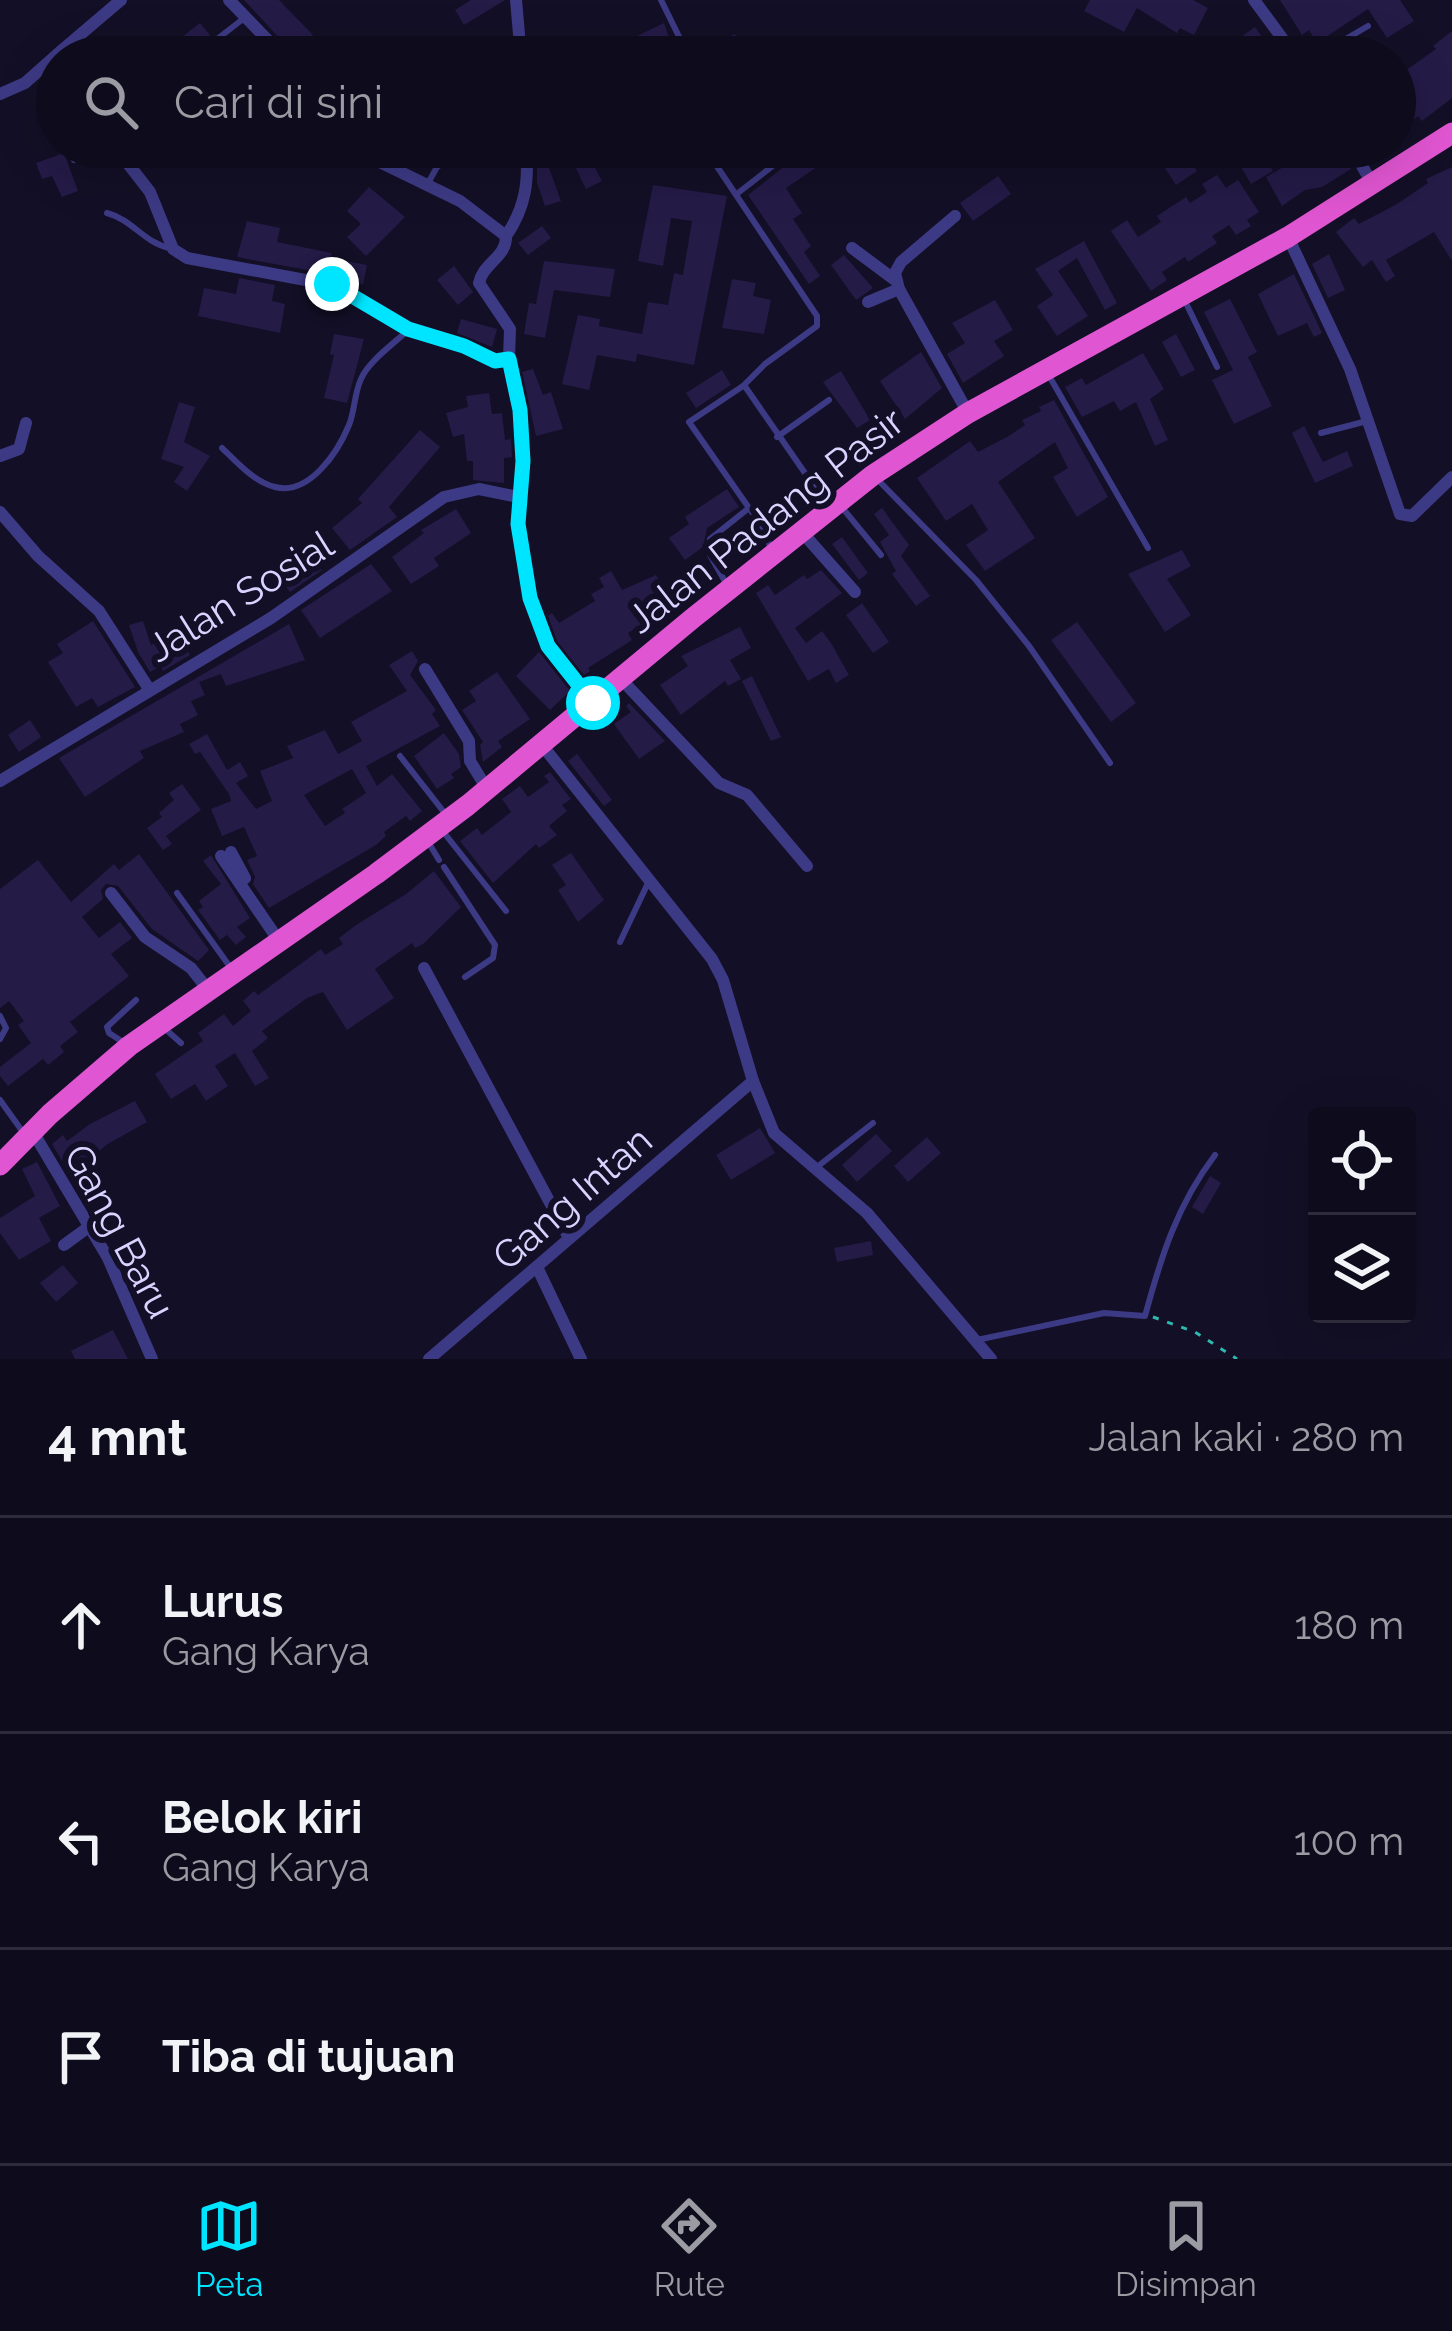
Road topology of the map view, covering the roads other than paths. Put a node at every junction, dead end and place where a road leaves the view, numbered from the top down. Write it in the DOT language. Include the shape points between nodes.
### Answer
graph roads {
  1 [pos="121,0"];
  2 [pos="229,0"];
  3 [pos="516,0"];
  4 [pos="661,0"];
  5 [pos="1254,0"];
  6 [pos="245,17"];
  7 [pos="1368,26"];
  8 [pos="82,36"];
  9 [pos="221,36"];
  10 [pos="264,36"];
  11 [pos="520,36"];
  12 [pos="679,36"];
  13 [pos="1281,36"];
  14 [pos="1351,36"];
  15 [pos="36,74"];
  16 [pos="0,94"];
  17 [pos="1452,133"];
  18 [pos="1416,157"];
  19 [pos="132,168"];
  20 [pos="392,168"];
  21 [pos="436,168"];
  22 [pos="530,168"];
  23 [pos="720,168"];
  24 [pos="770,168"];
  25 [pos="1363,168"];
  26 [pos="1399,168"];
  27 [pos="427,185"];
  28 [pos="1373,185"];
  29 [pos="738,193"];
  30 [pos="107,212"];
  31 [pos="955,216"];
  32 [pos="506,236"];
  33 [pos="1288,237"];
  34 [pos="852,248"];
  35 [pos="173,249"];
  36 [pos="898,285"];
  37 [pos="1182,296"];
  38 [pos="868,302"];
  39 [pos="408,329"];
  40 [pos="509,359"];
  41 [pos="1217,367"];
  42 [pos="1047,371"];
  43 [pos="744,386"];
  44 [pos="829,400"];
  45 [pos="968,413"];
  46 [pos="1367,421"];
  47 [pos="26,423"];
  48 [pos="1321,433"];
  49 [pos="777,437"];
  50 [pos="222,448"];
  51 [pos="0,456"];
  52 [pos="873,476"];
  53 [pos="1452,477"];
  54 [pos="518,497"];
  55 [pos="826,498"];
  56 [pos="749,508"];
  57 [pos="0,512"];
  58 [pos="801,531"];
  59 [pos="1148,548"];
  60 [pos="774,553"];
  61 [pos="881,555"];
  62 [pos="729,588"];
  63 [pos="855,592"];
  64 [pos="425,669"];
  65 [pos="621,679"];
  66 [pos="149,689"];
  67 [pos="593,703"];
  68 [pos="542,745"];
  69 [pos="400,756"];
  70 [pos="1110,763"];
  71 [pos="0,781"];
  72 [pos="487,789"];
  73 [pos="438,828"];
  74 [pos="226,854"];
  75 [pos="807,866"];
  76 [pos="649,880"];
  77 [pos="111,893"];
  78 [pos="177,893"];
  79 [pos="506,911"];
  80 [pos="279,941"];
  81 [pos="620,942"];
  82 [pos="424,968"];
  83 [pos="235,974"];
  84 [pos="465,977"];
  85 [pos="209,992"];
  86 [pos="136,1000"];
  87 [pos="0,1016"];
  88 [pos="161,1024"];
  89 [pos="0,1039"];
  90 [pos="181,1043"];
  91 [pos="129,1046"];
  92 [pos="753,1081"];
  93 [pos="0,1100"];
  94 [pos="873,1123"];
  95 [pos="30,1135"];
  96 [pos="1215,1155"];
  97 [pos="0,1166"];
  98 [pos="814,1170"];
  99 [pos="89,1226"];
  100 [pos="569,1238"];
  101 [pos="64,1245"];
  102 [pos="537,1267"];
  103 [pos="977,1340"];
  104 [pos="152,1359"];
  105 [pos="429,1359"];
  106 [pos="581,1359"];
  107 [pos="991,1359"];
  1 -- 8 [label="street"];
  2 -- 6 [label="street"];
  3 -- 11 [label="street"];
  4 -- 12 [label="lane"];
  5 -- 13 [label="street"];
  6 -- 9 [label="lane"];
  6 -- 10 [label="street"];
  7 -- 14 [label="lane"];
  15 -- 16 [label="street"];
  17 -- 18 [label="highway, Jalan Padang Pasir"];
  19 -- 35 [label="street"];
  20 -- 27 [label="street"];
  21 -- 27 [label="lane"];
  22 -- 32 [label="street"];
  23 -- 29 [label="lane"];
  24 -- 29 [label="lane"];
  25 -- 28 [label="street"];
  26 -- 28 [label="highway, Jalan Padang Pasir"];
  27 -- 32 [label="street"];
  28 -- 33 [label="highway, Jalan Padang Pasir"];
  29 -- 43 [label="lane" via="818,320"];
  30 -- 35 [label="lane"];
  31 -- 36 [label="street" via="901,262"];
  32 -- 40 [label="street" via="479,283 510,329"];
  33 -- 37 [label="highway, Jalan Padang Pasir"];
  33 -- 46 [label="street"];
  34 -- 36 [label="street"];
  35 -- 39 [label="street" via="332,284"];
  36 -- 38 [label="street"];
  36 -- 45 [label="street"];
  37 -- 41 [label="lane"];
  37 -- 42 [label="highway, Jalan Padang Pasir"];
  39 -- 40 [label="street"];
  39 -- 50 [label="lane" via="363,373 341,443 310,478 273,487"];
  40 -- 54 [label="street" via="523,447"];
  42 -- 45 [label="highway, Jalan Padang Pasir"];
  42 -- 59 [label="lane"];
  43 -- 49 [label="lane"];
  43 -- 56 [label="lane" via="688,422"];
  44 -- 49 [label="lane"];
  45 -- 52 [label="highway, Jalan Padang Pasir"];
  46 -- 48 [label="lane"];
  46 -- 53 [label="street" via="1400,514 1412,516"];
  47 -- 51 [label="street" via="22,445"];
  49 -- 55 [label="lane"];
  52 -- 55 [label="highway, Jalan Padang Pasir"];
  52 -- 70 [label="lane" via="976,580"];
  54 -- 66 [label="street, Jalan Sosial" via="479,489 444,497 315,590"];
  54 -- 67 [label="street" via="534,614 548,646"];
  55 -- 58 [label="highway, Jalan Padang Pasir"];
  55 -- 61 [label="lane"];
  56 -- 60 [label="lane"];
  56 -- 62 [label="lane" via="707,547"];
  57 -- 66 [label="street" via="99,611"];
  58 -- 60 [label="highway, Jalan Padang Pasir"];
  58 -- 63 [label="street"];
  60 -- 62 [label="highway, Jalan Padang Pasir"];
  62 -- 65 [label="highway, Jalan Padang Pasir"];
  64 -- 72 [label="street" via="469,741 470,761"];
  65 -- 67 [label="highway, Jalan Padang Pasir"];
  65 -- 75 [label="street" via="719,783 747,795"];
  66 -- 71 [label="street, Jalan Sosial"];
  67 -- 68 [label="highway, Jalan Padang Pasir"];
  68 -- 72 [label="highway, Jalan Padang Pasir"];
  68 -- 76 [label="street"];
  69 -- 73 [label="lane"];
  72 -- 73 [label="highway, Jalan Padang Pasir"];
  73 -- 79 [label="lane"];
  73 -- 80 [label="highway, Jalan Padang Pasir"];
  73 -- 84 [label="lane" via="441,864 495,945 493,958"];
  74 -- 80 [label="street"];
  76 -- 81 [label="lane"];
  76 -- 92 [label="street" via="723,980"];
  77 -- 85 [label="street" via="145,937 191,968"];
  78 -- 83 [label="lane"];
  80 -- 83 [label="highway, Jalan Padang Pasir"];
  82 -- 100 [label="street"];
  83 -- 85 [label="highway, Jalan Padang Pasir"];
  85 -- 88 [label="highway, Jalan Padang Pasir"];
  86 -- 91 [label="lane" via="107,1027"];
  87 -- 89 [label="lane"];
  88 -- 90 [label="lane"];
  88 -- 91 [label="highway, Jalan Padang Pasir"];
  91 -- 95 [label="highway, Jalan Padang Pasir"];
  92 -- 98 [label="street" via="774,1133"];
  92 -- 100 [label="street, Gang Intan"];
  93 -- 95 [label="lane"];
  94 -- 98 [label="lane"];
  95 -- 97 [label="highway, Jalan Padang Pasir"];
  95 -- 99 [label="street, Gang Baru"];
  96 -- 103 [label="lane" via="1175,1219 1145,1316 1104,1313"];
  98 -- 103 [label="street" via="867,1213"];
  99 -- 101 [label="street"];
  99 -- 104 [label="street, Gang Baru"];
  100 -- 102 [label="street, Gang Intan"];
  102 -- 105 [label="street, Gang Intan"];
  102 -- 106 [label="street"];
  103 -- 107 [label="street"];
}
